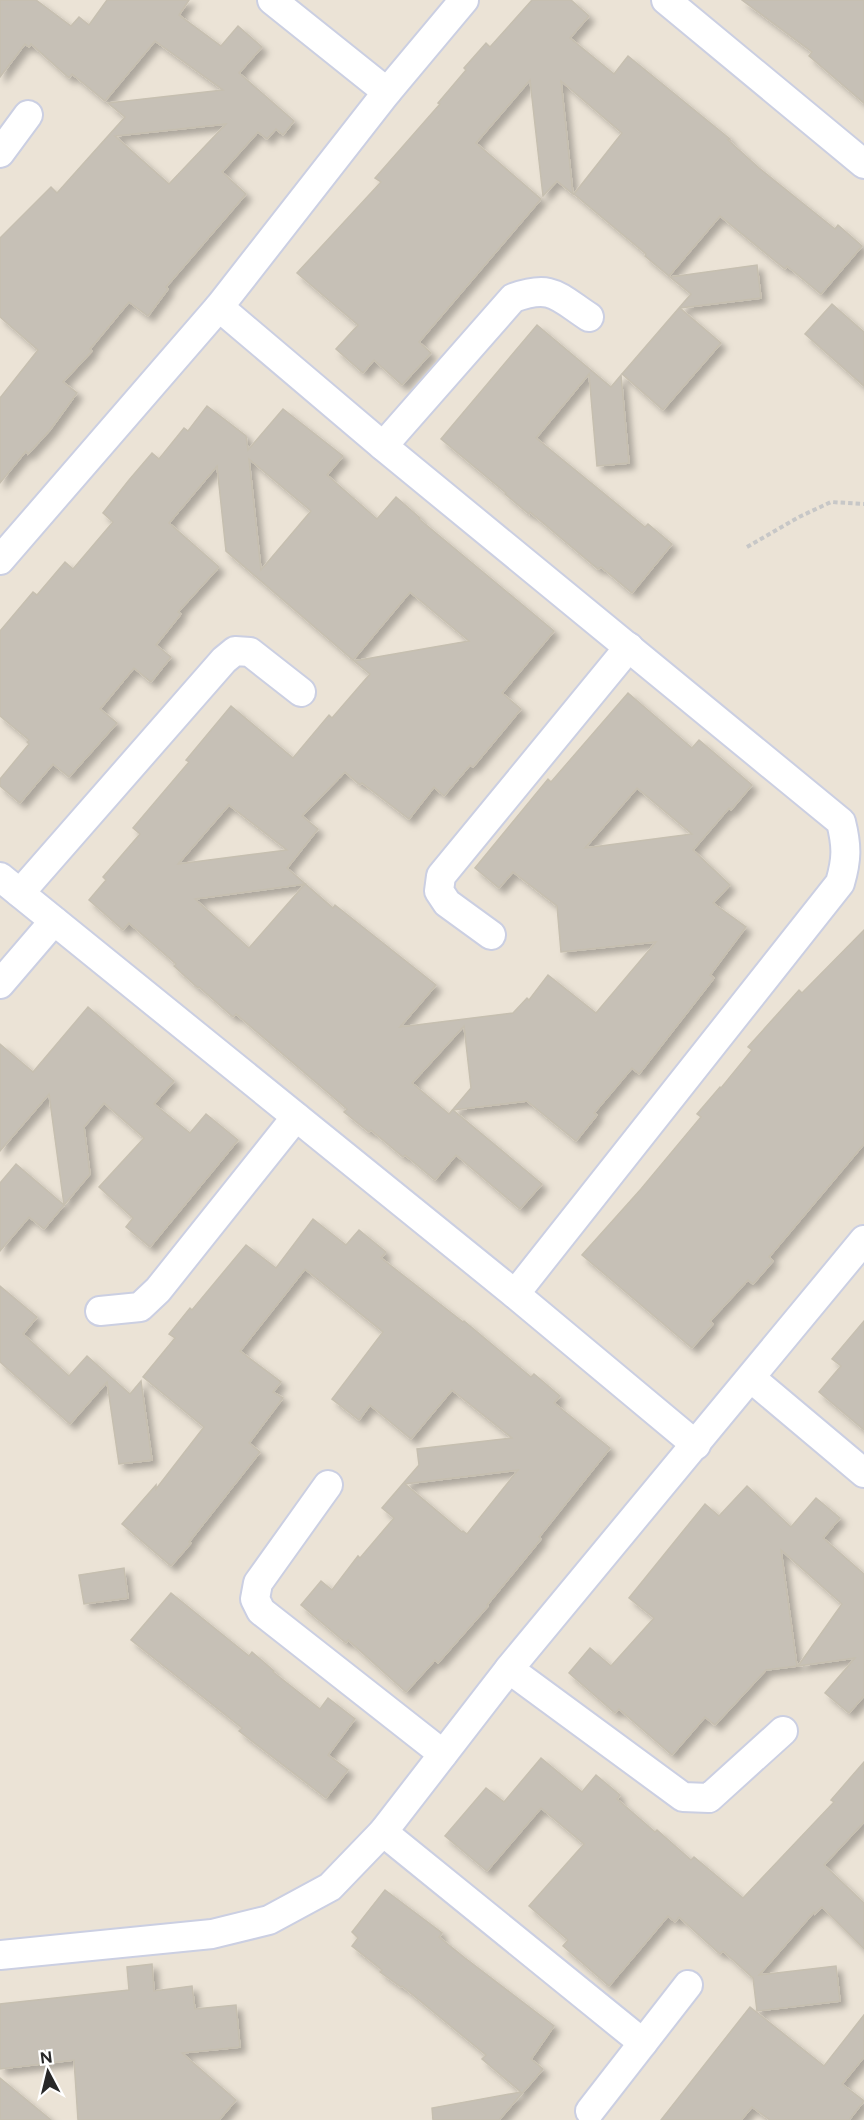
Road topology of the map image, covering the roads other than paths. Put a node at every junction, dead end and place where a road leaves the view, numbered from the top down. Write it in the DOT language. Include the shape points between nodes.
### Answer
graph roads {
  1 [pos="272,0"];
  2 [pos="464,0"];
  3 [pos="666,0"];
  4 [pos="387,92"];
  5 [pos="28,115"];
  6 [pos="0,153"];
  7 [pos="864,164"];
  8 [pos="219,307"];
  9 [pos="589,316"];
  10 [pos="383,446"];
  11 [pos="0,560"];
  12 [pos="629,647"];
  13 [pos="300,692"];
  14 [pos="10,885"];
  15 [pos="54,921"];
  16 [pos="491,936"];
  17 [pos="0,984"];
  18 [pos="296,1116"];
  19 [pos="864,1240"];
  20 [pos="515,1294"];
  21 [pos="100,1311"];
  22 [pos="751,1378"];
  23 [pos="696,1445"];
  24 [pos="864,1473"];
  25 [pos="328,1485"];
  26 [pos="509,1669"];
  27 [pos="783,1731"];
  28 [pos="443,1754"];
  29 [pos="383,1832"];
  30 [pos="0,1955"];
  31 [pos="688,1985"];
  32 [pos="643,2043"];
  33 [pos="590,2111"];
  1 -- 4 [label="street"];
  2 -- 4 [label="street"];
  3 -- 7 [label="street"];
  4 -- 8 [label="street"];
  5 -- 6 [label="street"];
  8 -- 10 [label="street"];
  8 -- 11 [label="street"];
  9 -- 10 [label="street" via="549,291 513,298"];
  10 -- 12 [label="street"];
  12 -- 16 [label="street" via="441,876 439,891 447,903"];
  12 -- 20 [label="street" via="841,822 847,859 840,883"];
  13 -- 14 [label="street" via="250,652 235,651"];
  14 -- 15 [label="street"];
  15 -- 17 [label="street"];
  15 -- 18 [label="street"];
  18 -- 20 [label="street"];
  18 -- 21 [label="street" via="158,1290 140,1307"];
  19 -- 22 [label="street"];
  20 -- 23 [label="street"];
  22 -- 23 [label="street"];
  22 -- 24 [label="street"];
  23 -- 26 [label="street"];
  25 -- 28 [label="street" via="258,1583 255,1599 261,1611"];
  26 -- 27 [label="street" via="683,1797 709,1798"];
  26 -- 28 [label="street"];
  28 -- 29 [label="street"];
  29 -- 30 [label="street" via="330,1887 269,1920 212,1934"];
  29 -- 32 [label="street"];
  31 -- 32 [label="street"];
  32 -- 33 [label="street"];
}
